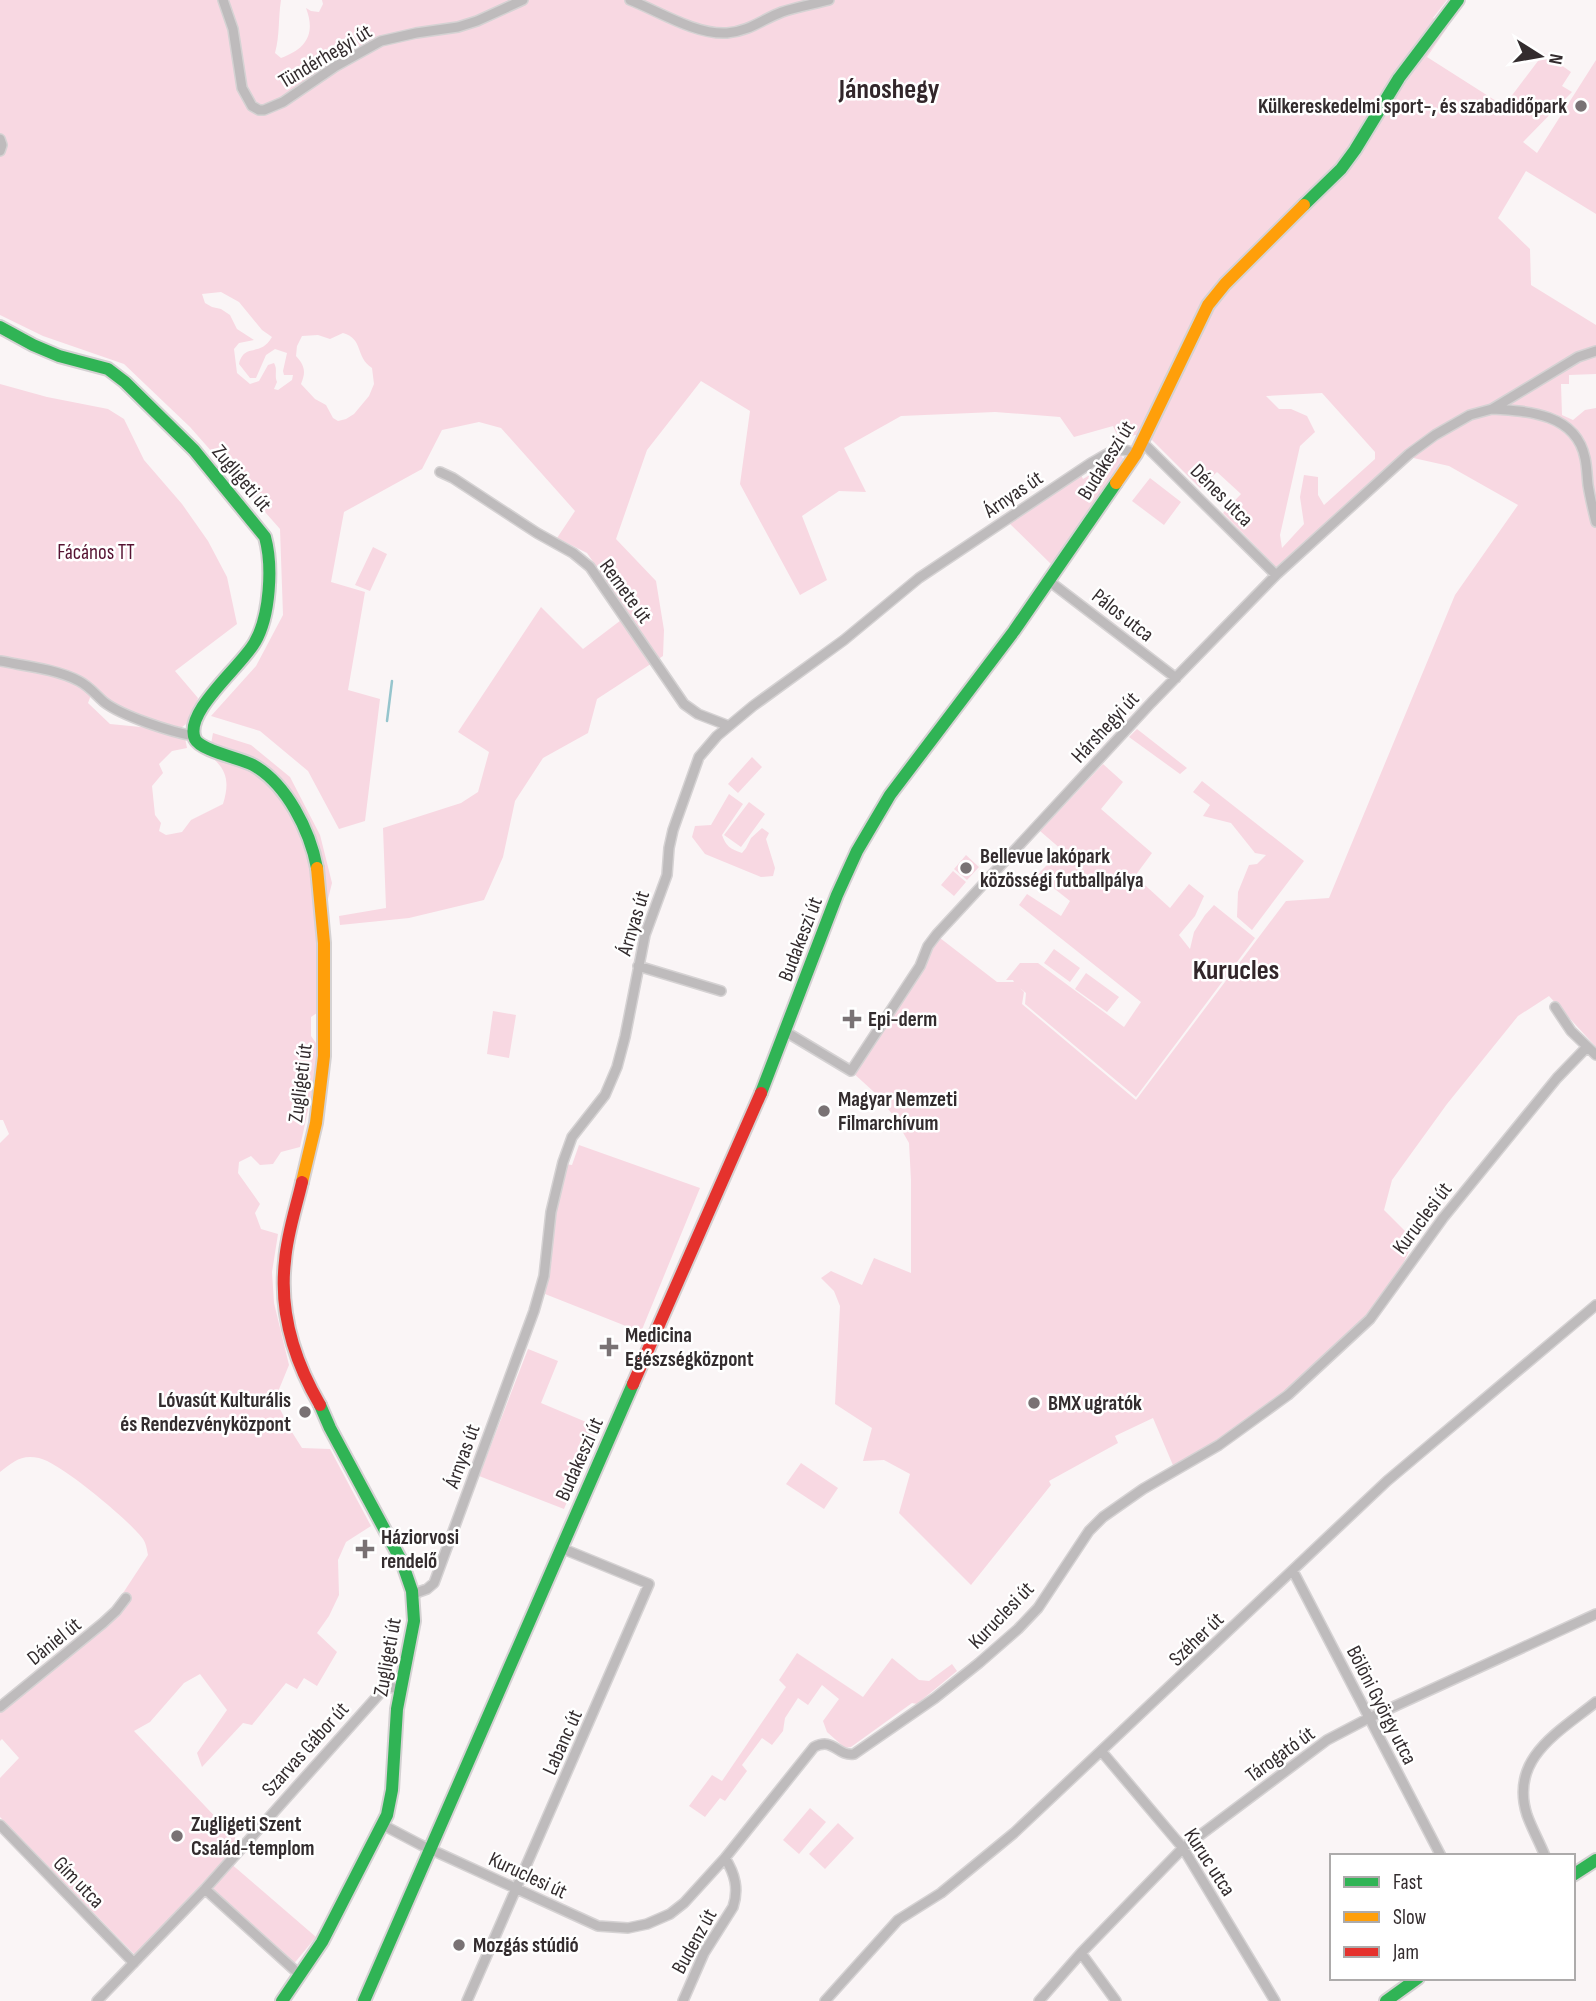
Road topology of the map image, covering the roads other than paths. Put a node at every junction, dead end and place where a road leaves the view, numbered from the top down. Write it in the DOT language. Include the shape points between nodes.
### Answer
graph roads {
  1 [pos="223,0"];
  2 [pos="523,0"];
  3 [pos="630,0"];
  4 [pos="829,0"];
  5 [pos="1458,0"];
  6 [pos="0,139"];
  7 [pos="0,151"];
  8 [pos="0,327"];
  9 [pos="1596,351"];
  10 [pos="1492,409"];
  11 [pos="1142,442"];
  12 [pos="1136,454"];
  13 [pos="440,472"];
  14 [pos="1596,522"];
  15 [pos="1276,575"];
  16 [pos="1049,581"];
  17 [pos="0,661"];
  18 [pos="1176,678"];
  19 [pos="729,726"];
  20 [pos="194,736"];
  21 [pos="638,965"];
  22 [pos="721,991"];
  23 [pos="1555,1007"];
  24 [pos="786,1032"];
  25 [pos="1587,1047"];
  26 [pos="1596,1055"];
  27 [pos="1596,1304"];
  28 [pos="561,1548"];
  29 [pos="1293,1571"];
  30 [pos="413,1594"];
  31 [pos="126,1598"];
  32 [pos="1596,1614"];
  33 [pos="402,1689"];
  34 [pos="1596,1702"];
  35 [pos="0,1707"];
  36 [pos="1369,1718"];
  37 [pos="1102,1752"];
  38 [pos="0,1825"];
  39 [pos="383,1825"];
  40 [pos="1183,1848"];
  41 [pos="430,1849"];
  42 [pos="1440,1854"];
  43 [pos="1544,1854"];
  44 [pos="725,1858"];
  45 [pos="1596,1860"];
  46 [pos="1575,1874"];
  47 [pos="205,1889"];
  48 [pos="516,1889"];
  49 [pos="1081,1953"];
  50 [pos="134,1963"];
  51 [pos="300,1975"];
  52 [pos="1415,1980"];
  53 [pos="97,2001"];
  54 [pos="282,2001"];
  55 [pos="364,2001"];
  56 [pos="467,2001"];
  57 [pos="683,2001"];
  58 [pos="825,2001"];
  59 [pos="1039,2001"];
  60 [pos="1116,2001"];
  61 [pos="1275,2001"];
  62 [pos="1386,2001"];
  1 -- 2 [label="street, Tündérhegyi út" via="233,29 242,88 252,106 264,110 283,103 381,41 458,27"];
  3 -- 4 [label="street" via="693,27 727,33"];
  5 -- 11 [label="main road, Budakeszi út" via="1399,78 1341,169 1208,305"];
  6 -- 7 [label="street"];
  8 -- 20 [label="main road, Zugligeti út" via="59,356 108,369 125,382 194,450 265,537 268,595 262,626 244,658 201,706"];
  9 -- 10 [label="street, Hárshegyi út" via="1577,357"];
  10 -- 14 [label="street, Hárshegyi út" via="1544,415 1577,438 1586,461"];
  10 -- 15 [label="street, Hárshegyi út" via="1470,415 1409,454"];
  11 -- 12 [label="main road, Budakeszi út"];
  11 -- 15 [label="street, Dénes utca"];
  12 -- 16 [label="main road, Budakeszi út"];
  12 -- 19 [label="street, Árnyas út" via="1117,449 1091,463 919,578"];
  13 -- 19 [label="street, Remete út" via="573,552 590,567 684,704"];
  15 -- 18 [label="street, Hárshegyi út"];
  16 -- 18 [label="street, Pálos utca"];
  16 -- 24 [label="main road, Budakeszi út" via="897,785 863,840 837,895"];
  17 -- 20 [label="street" via="65,675 131,716"];
  18 -- 24 [label="street, Hárshegyi út" via="928,946 920,966 851,1071"];
  19 -- 21 [label="street, Árnyas út" via="699,757 668,848 667,875"];
  20 -- 30 [label="main road, Zugligeti út" via="201,746 246,761 270,777 299,818 314,853 323,927 325,1048 316,1123 285,1253 285,1303 304,1377 402,1562"];
  21 -- 22 [label="street"];
  21 -- 30 [label="street, Árnyas út" via="617,1067 605,1095 572,1137 556,1186 544,1276 523,1344 434,1583"];
  23 -- 25 [label="street"];
  24 -- 28 [label="main road, Budakeszi út"];
  25 -- 26 [label="street"];
  25 -- 44 [label="street, Kuruclesi út" via="1443,1218 1370,1319 1288,1395 1219,1445 1103,1517 1038,1608 934,1698 854,1754 827,1744 814,1747"];
  27 -- 29 [label="street, Széher út" via="1387,1481"];
  28 -- 41 [label="main road, Budakeszi út"];
  28 -- 48 [label="street, Labanc út" via="649,1584"];
  29 -- 36 [label="street, Bölöni György utca"];
  29 -- 37 [label="street, Széher út"];
  30 -- 33 [label="main road, Zugligeti út" via="414,1621"];
  31 -- 35 [label="street, Dániel út" via="103,1623"];
  32 -- 36 [label="street, Tárogató út"];
  33 -- 39 [label="main road, Zugligeti út" via="391,1804"];
  33 -- 47 [label="street, Szarvas Gábor út" via="382,1691"];
  34 -- 43 [label="street" via="1543,1745 1530,1762 1524,1794 1527,1816"];
  36 -- 40 [label="street, Tárogató út" via="1327,1740"];
  36 -- 42 [label="street, Bölöni György utca"];
  37 -- 40 [label="street, Kuruc utca"];
  37 -- 58 [label="street, Széher út" via="941,1894 898,1920"];
  38 -- 50 [label="street, Gím utca"];
  39 -- 41 [label="street, Kuruclesi út"];
  39 -- 51 [label="main road, Zugligeti út"];
  40 -- 49 [label="street, Tárogató út"];
  40 -- 61 [label="street, Kuruc utca"];
  41 -- 48 [label="street, Kuruclesi út"];
  41 -- 55 [label="main road, Budakeszi út"];
  44 -- 48 [label="street, Kuruclesi út" via="670,1914 628,1927 598,1926"];
  44 -- 57 [label="street, Budenz út" via="735,1880 736,1899"];
  45 -- 46 [label="main road"];
  47 -- 50 [label="street, Szarvas Gábor út"];
  47 -- 51 [label="street"];
  48 -- 56 [label="street, Labanc út"];
  49 -- 59 [label="street, Tárogató út"];
  49 -- 60 [label="street"];
  50 -- 53 [label="street, Szarvas Gábor út"];
  51 -- 54 [label="main road, Zugligeti út"];
  52 -- 62 [label="main road"];
}
